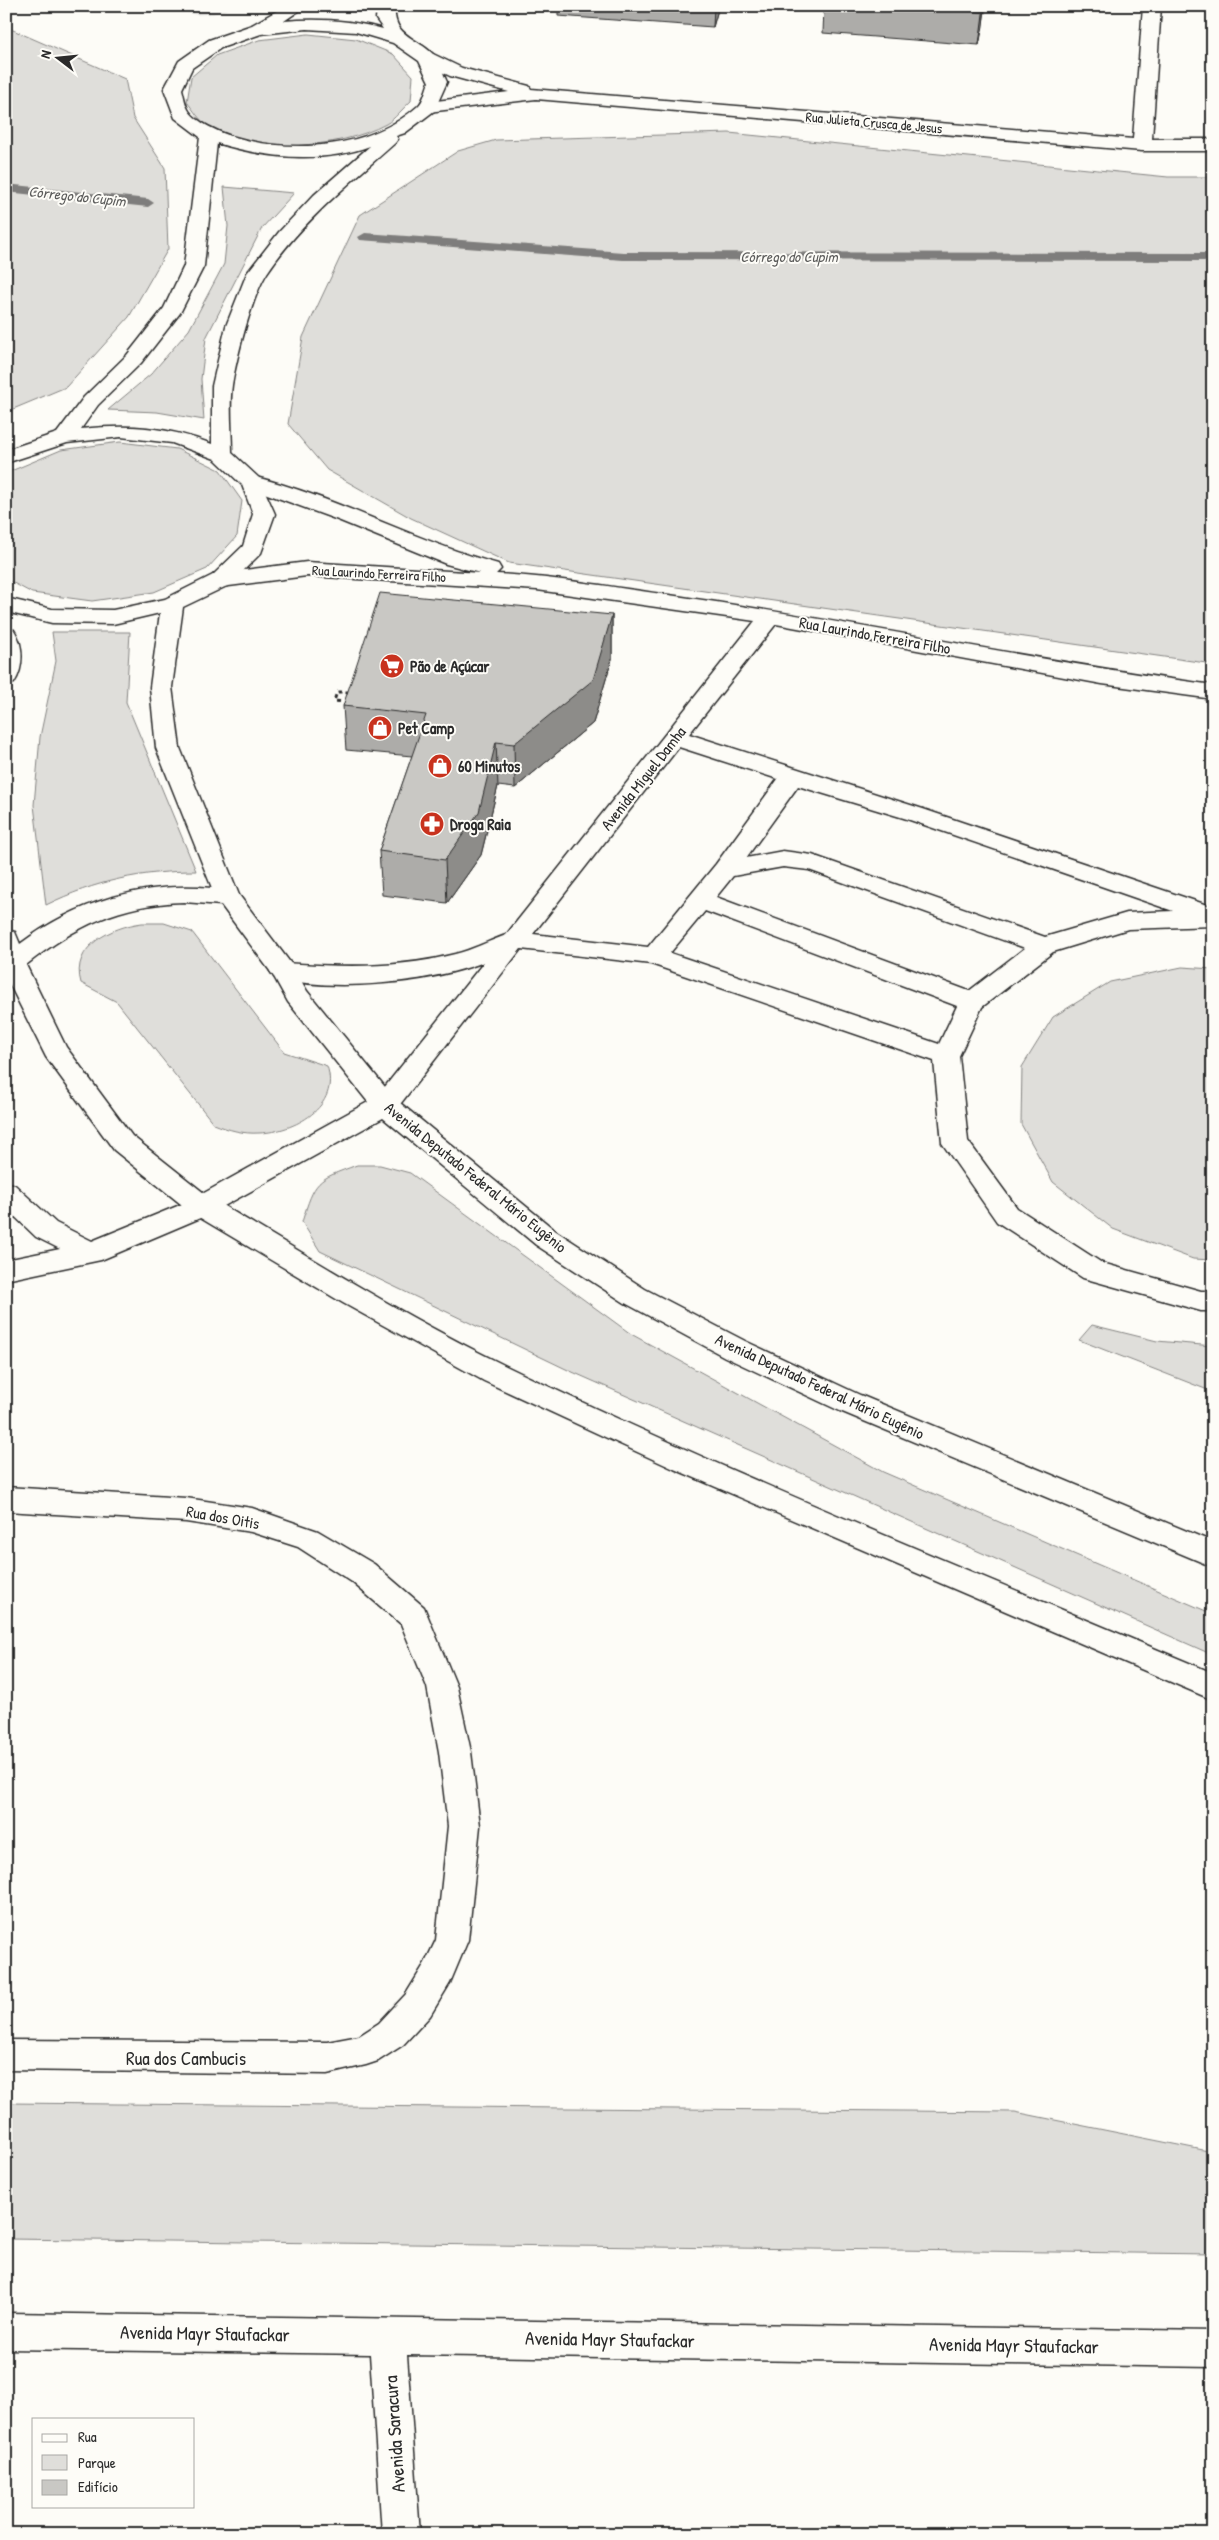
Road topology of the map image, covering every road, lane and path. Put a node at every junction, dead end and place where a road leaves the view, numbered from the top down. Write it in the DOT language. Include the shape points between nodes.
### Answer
graph roads {
  1 [pos="298,6"];
  2 [pos="386,6"];
  3 [pos="1152,6"];
  4 [pos="258,29"];
  5 [pos="399,39"];
  6 [pos="427,58"];
  7 [pos="536,94"];
  8 [pos="428,107"];
  9 [pos="400,129"];
  10 [pos="209,135"];
  11 [pos="1142,145"];
  12 [pos="1213,145"];
  13 [pos="64,437"];
  14 [pos="222,455"];
  15 [pos="8,456"];
  16 [pos="252,482"];
  17 [pos="221,580"];
  18 [pos="537,583"];
  19 [pos="172,604"];
  20 [pos="6,605"];
  21 [pos="770,616"];
  22 [pos="6,635"];
  23 [pos="6,678"];
  24 [pos="352,692"];
  25 [pos="1213,692"];
  26 [pos="350,703"];
  27 [pos="676,738"];
  28 [pos="793,776"];
  29 [pos="725,870"];
  30 [pos="228,898"];
  31 [pos="700,900"];
  32 [pos="1213,917"];
  33 [pos="516,940"];
  34 [pos="1044,946"];
  35 [pos="654,956"];
  36 [pos="8,957"];
  37 [pos="283,971"];
  38 [pos="972,1002"];
  39 [pos="946,1056"];
  40 [pos="385,1105"];
  41 [pos="6,1192"];
  42 [pos="202,1206"];
  43 [pos="91,1253"];
  44 [pos="6,1270"];
  45 [pos="1213,1301"];
  46 [pos="6,1499"];
  47 [pos="1213,1555"];
  48 [pos="1213,1687"];
  49 [pos="366,2050"];
  50 [pos="6,2055"];
  51 [pos="6,2331"];
  52 [pos="387,2335"];
  53 [pos="1213,2349"];
  54 [pos="401,2534"];
  1 -- 4 [label="street"];
  2 -- 5 [label="street" via="385,19"];
  3 -- 11 [label="street"];
  4 -- 5 [label="street" via="307,24 357,27"];
  4 -- 10 [label="street" via="215,44 185,65 173,89 181,114"];
  5 -- 6 [label="street, Rua Julieta Crusca de Jesus"];
  6 -- 7 [label="street, Rua Julieta Crusca de Jesus" via="456,72"];
  6 -- 8 [label="street" via="438,82"];
  7 -- 8 [label="street, Rua Julieta Crusca de Jesus"];
  7 -- 11 [label="street, Rua Julieta Crusca de Jesus"];
  8 -- 9 [label="street"];
  9 -- 10 [label="street" via="356,145 304,152 252,148"];
  9 -- 14 [label="street" via="321,199 257,273 236,326 222,386"];
  10 -- 13 [label="street" via="194,266 173,309 134,359 91,401"];
  11 -- 12 [label="street, Rua Julieta Crusca de Jesus"];
  13 -- 14 [label="street" via="121,431 176,437"];
  13 -- 15 [label="street"];
  14 -- 16 [label="street"];
  16 -- 17 [label="street" via="264,514 253,548"];
  16 -- 18 [label="street, Rua Laurindo Ferreira Filho" via="454,558"];
  17 -- 18 [label="street, Rua Laurindo Ferreira Filho" via="307,569"];
  17 -- 19 [label="street"];
  18 -- 21 [label="street, Rua Laurindo Ferreira Filho"];
  19 -- 20 [label="street" via="113,617 52,616"];
  19 -- 30 [label="street, Avenida Deputado Federal Mário Eugênio" via="161,687 168,748"];
  21 -- 25 [label="street, Rua Laurindo Ferreira Filho" via="1102,677"];
  21 -- 27 [label="street, Avenida Miguel Damha"];
  22 -- 23 [label="street" via="11,655"];
  24 -- 26 [label="path" via="337,692 334,701"];
  27 -- 28 [label="street"];
  27 -- 33 [label="street, Avenida Miguel Damha"];
  28 -- 29 [label="street"];
  28 -- 32 [label="street" via="915,814"];
  29 -- 31 [label="street"];
  29 -- 34 [label="street" via="783,859 812,863"];
  30 -- 36 [label="street" via="180,893 130,899 83,914"];
  30 -- 37 [label="street, Avenida Deputado Federal Mário Eugênio"];
  31 -- 35 [label="street"];
  31 -- 38 [label="street"];
  32 -- 34 [label="street" via="1127,921"];
  33 -- 35 [label="street"];
  33 -- 37 [label="street" via="462,961 404,973 343,976"];
  33 -- 40 [label="street, Avenida Miguel Damha"];
  34 -- 38 [label="street"];
  35 -- 39 [label="street"];
  36 -- 42 [label="street" via="55,1052 123,1143"];
  37 -- 40 [label="street, Avenida Deputado Federal Mário Eugênio" via="297,996"];
  38 -- 39 [label="street"];
  39 -- 45 [label="street" via="955,1143 1007,1215 1092,1271 1201,1301"];
  40 -- 42 [label="street"];
  40 -- 47 [label="street, Avenida Deputado Federal Mário Eugênio" via="546,1238 635,1296 735,1349 850,1403"];
  41 -- 43 [label="street" via="46,1230"];
  42 -- 43 [label="street"];
  42 -- 48 [label="street" via="353,1296 494,1373 693,1465"];
  43 -- 44 [label="street"];
  46 -- 49 [label="street, Rua dos Oitis" via="186,1510 252,1520 308,1539 363,1573 412,1616 442,1687 455,1752 464,1826 452,1940 418,2005 391,2034"];
  49 -- 50 [label="street, Rua dos Cambucis" via="327,2058"];
  51 -- 52 [label="street, Avenida Mayr Staufackar"];
  52 -- 53 [label="street, Avenida Mayr Staufackar"];
  52 -- 54 [label="street, Avenida Saracura"];
}
